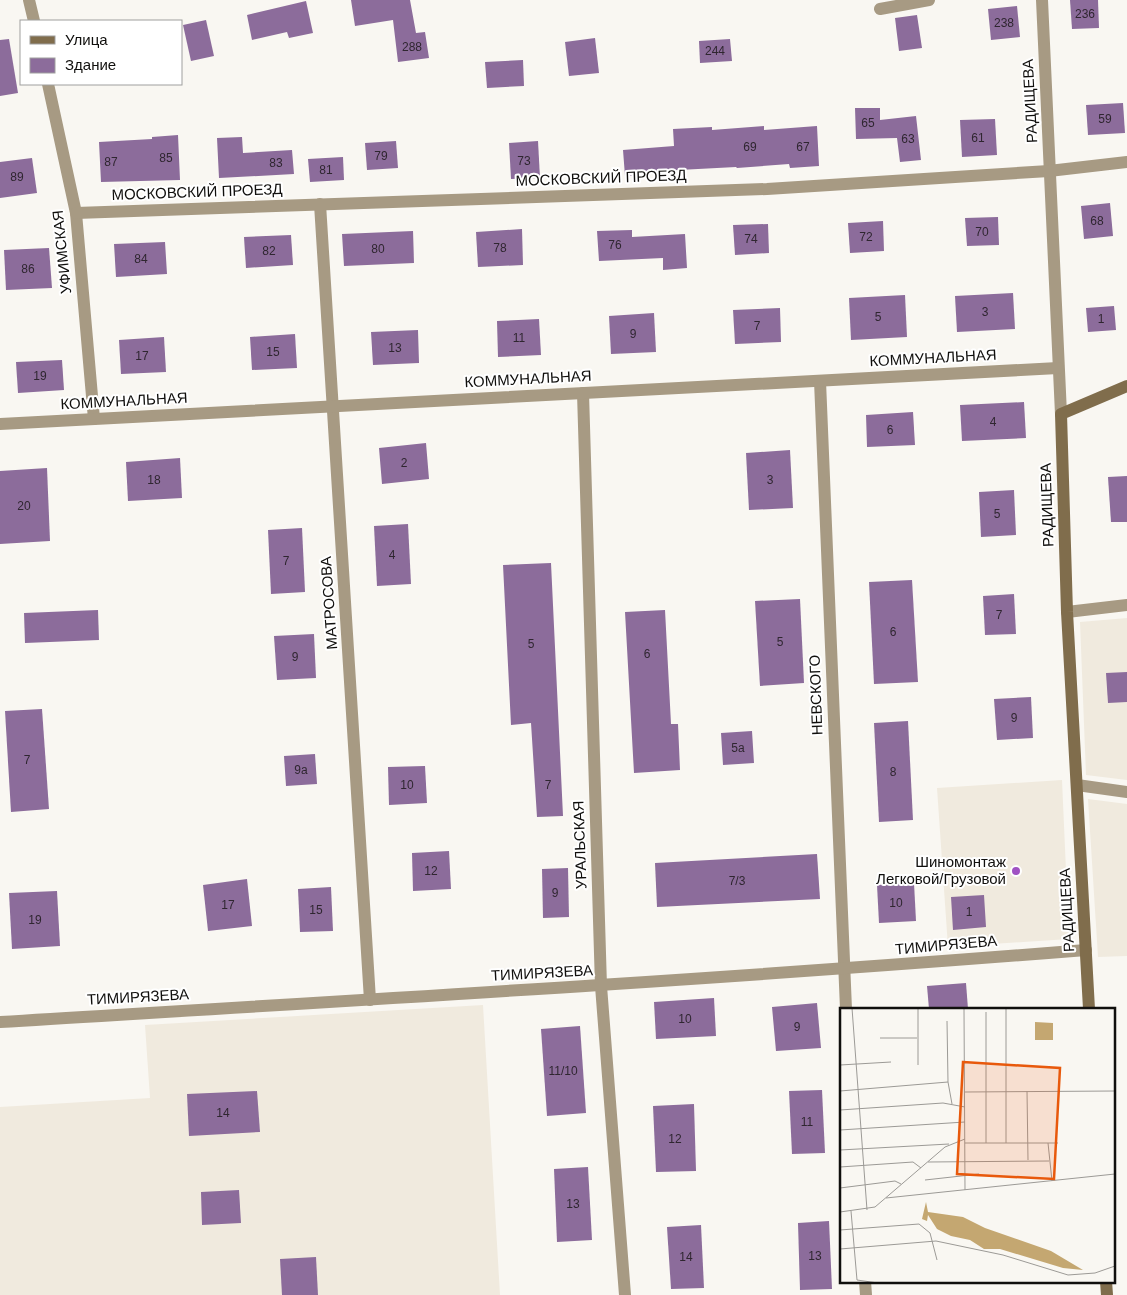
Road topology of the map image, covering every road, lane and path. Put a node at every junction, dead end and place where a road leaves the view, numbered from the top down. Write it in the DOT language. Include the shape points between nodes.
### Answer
graph roads {
  1 [pos="29,0"];
  2 [pos="928,0"];
  3 [pos="1042,0"];
  4 [pos="880,9"];
  5 [pos="34,20"];
  6 [pos="48,85"];
  7 [pos="1127,162"];
  8 [pos="1050,171"];
  9 [pos="320,204"];
  10 [pos="76,212"];
  11 [pos="1058,368"];
  12 [pos="820,381"];
  13 [pos="1127,386"];
  14 [pos="582,393"];
  15 [pos="333,406"];
  16 [pos="1061,414"];
  17 [pos="94,419"];
  18 [pos="0,424"];
  19 [pos="1127,605"];
  20 [pos="1067,612"];
  21 [pos="1077,786"];
  22 [pos="1127,792"];
  23 [pos="1086,950"];
  24 [pos="844,969"];
  25 [pos="601,986"];
  26 [pos="370,1000"];
  27 [pos="846,1008"];
  28 [pos="1089,1008"];
  29 [pos="0,1022"];
  30 [pos="865,1282"];
  31 [pos="1106,1282"];
  32 [pos="625,1295"];
  33 [pos="866,1295"];
  34 [pos="1107,1295"];
  1 -- 5 [label="street"];
  2 -- 4 [label="street"];
  3 -- 8 [label="street, РАДИЩЕВА"];
  6 -- 10 [label="street, УФИМСКАЯ"];
  7 -- 8 [label="street, МОСКОВСКИЙ ПРОЕЗД"];
  8 -- 9 [label="street, МОСКОВСКИЙ ПРОЕЗД" via="767,189"];
  8 -- 11 [label="street, РАДИЩЕВА"];
  9 -- 10 [label="street, МОСКОВСКИЙ ПРОЕЗД"];
  9 -- 15 [label="street, МАТРОСОВА"];
  10 -- 17 [label="street, УФИМСКАЯ"];
  11 -- 12 [label="street, КОММУНАЛЬНАЯ"];
  11 -- 16 [label="street, РАДИЩЕВА"];
  12 -- 14 [label="street, КОММУНАЛЬНАЯ"];
  12 -- 24 [label="street, НЕВСКОГО"];
  13 -- 16 [label="street"];
  14 -- 15 [label="street, КОММУНАЛЬНАЯ"];
  14 -- 25 [label="street, УРАЛЬСКАЯ"];
  15 -- 17 [label="street, КОММУНАЛЬНАЯ"];
  15 -- 26 [label="street, МАТРОСОВА"];
  16 -- 20 [label="street, РАДИЩЕВА"];
  17 -- 18 [label="street, КОММУНАЛЬНАЯ"];
  19 -- 20 [label="street"];
  20 -- 21 [label="street, РАДИЩЕВА"];
  21 -- 22 [label="street"];
  21 -- 23 [label="street, РАДИЩЕВА"];
  23 -- 24 [label="street, ТИМИРЯЗЕВА"];
  23 -- 28 [label="street, РАДИЩЕВА"];
  24 -- 25 [label="street, ТИМИРЯЗЕВА"];
  24 -- 27 [label="street, НЕВСКОГО"];
  25 -- 26 [label="street, ТИМИРЯЗЕВА"];
  25 -- 32 [label="street, УРАЛЬСКАЯ"];
  26 -- 29 [label="street, ТИМИРЯЗЕВА"];
  30 -- 33 [label="street"];
  31 -- 34 [label="street"];
}
